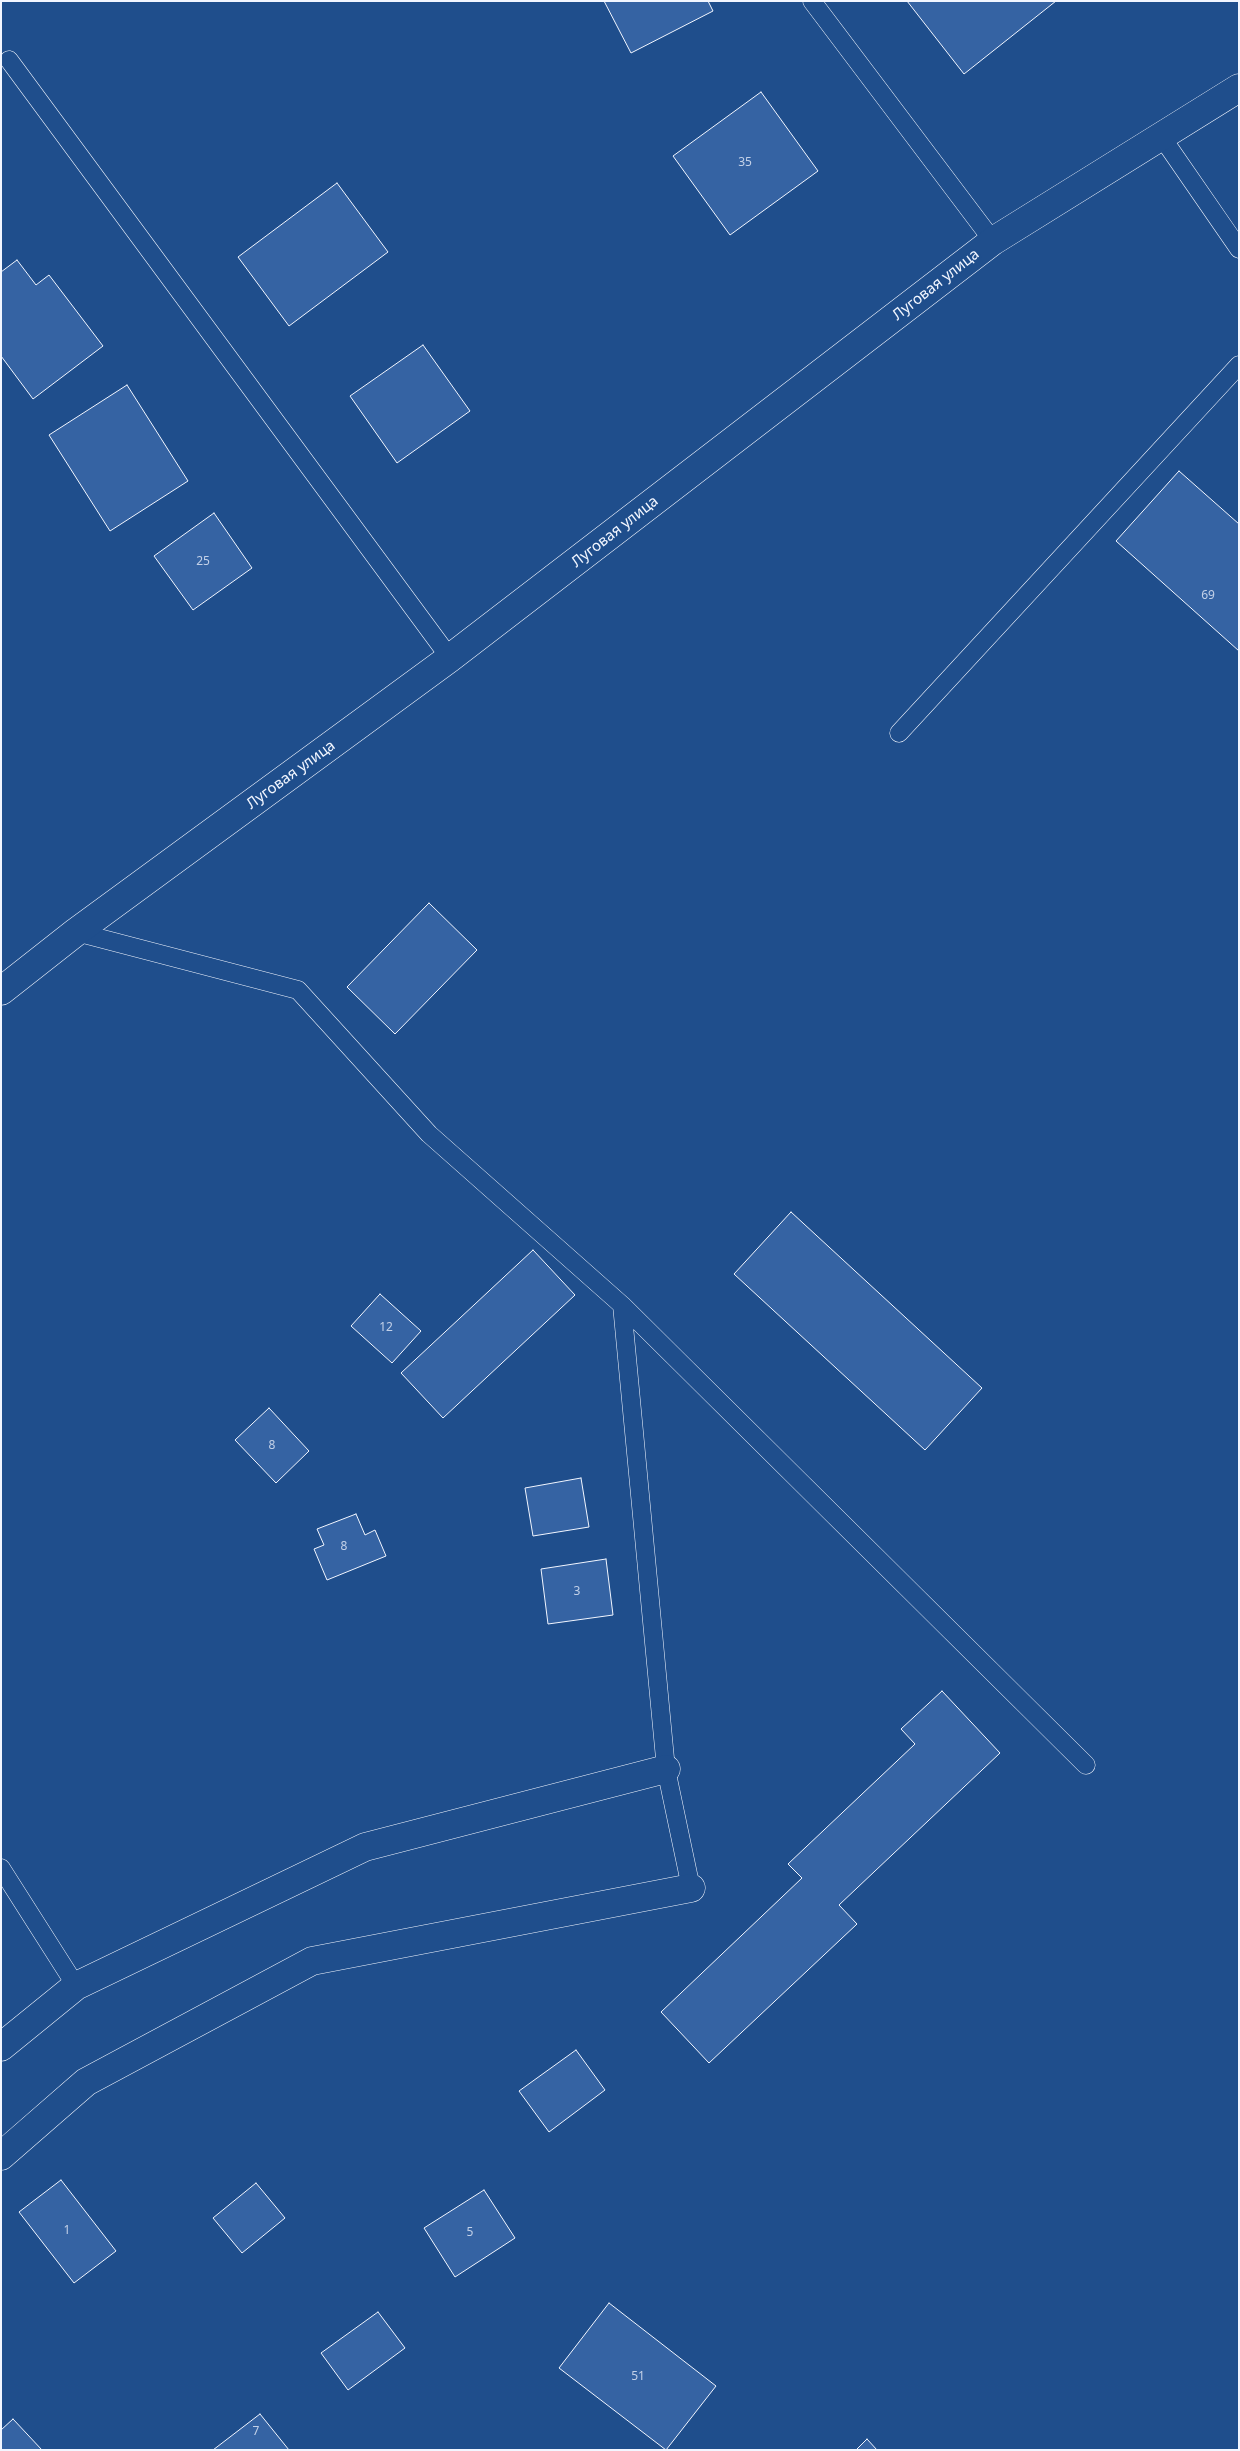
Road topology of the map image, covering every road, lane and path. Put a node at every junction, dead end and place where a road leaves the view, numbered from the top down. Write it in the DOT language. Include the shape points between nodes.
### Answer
graph roads {
  1 [pos="812,1"];
  2 [pos="8,60"];
  3 [pos="1239,88"];
  4 [pos="1162,136"];
  5 [pos="993,241"];
  6 [pos="1239,249"];
  7 [pos="1239,365"];
  8 [pos="450,658"];
  9 [pos="899,733"];
  10 [pos="76,932"];
  11 [pos="4,985"];
  12 [pos="622,1306"];
  13 [pos="1086,1765"];
  14 [pos="666,1769"];
  15 [pos="1,1868"];
  16 [pos="691,1888"];
  17 [pos="76,1986"];
  18 [pos="1,2047"];
  19 [pos="1,2156"];
  1 -- 5 [label="lane"];
  2 -- 8 [label="lane"];
  3 -- 4 [label="street, Луговая улица"];
  4 -- 5 [label="street, Луговая улица"];
  4 -- 6 [label="lane"];
  5 -- 8 [label="street, Луговая улица"];
  7 -- 9 [label="lane"];
  8 -- 10 [label="street, Луговая улица"];
  10 -- 11 [label="street, Луговая улица"];
  10 -- 12 [label="lane" via="298,990 429,1134"];
  12 -- 13 [label="lane"];
  12 -- 14 [label="lane"];
  14 -- 16 [label="lane"];
  14 -- 17 [label="street" via="365,1848"];
  15 -- 17 [label="lane"];
  16 -- 19 [label="street" via="312,1960 86,2082"];
  17 -- 18 [label="street"];
}
